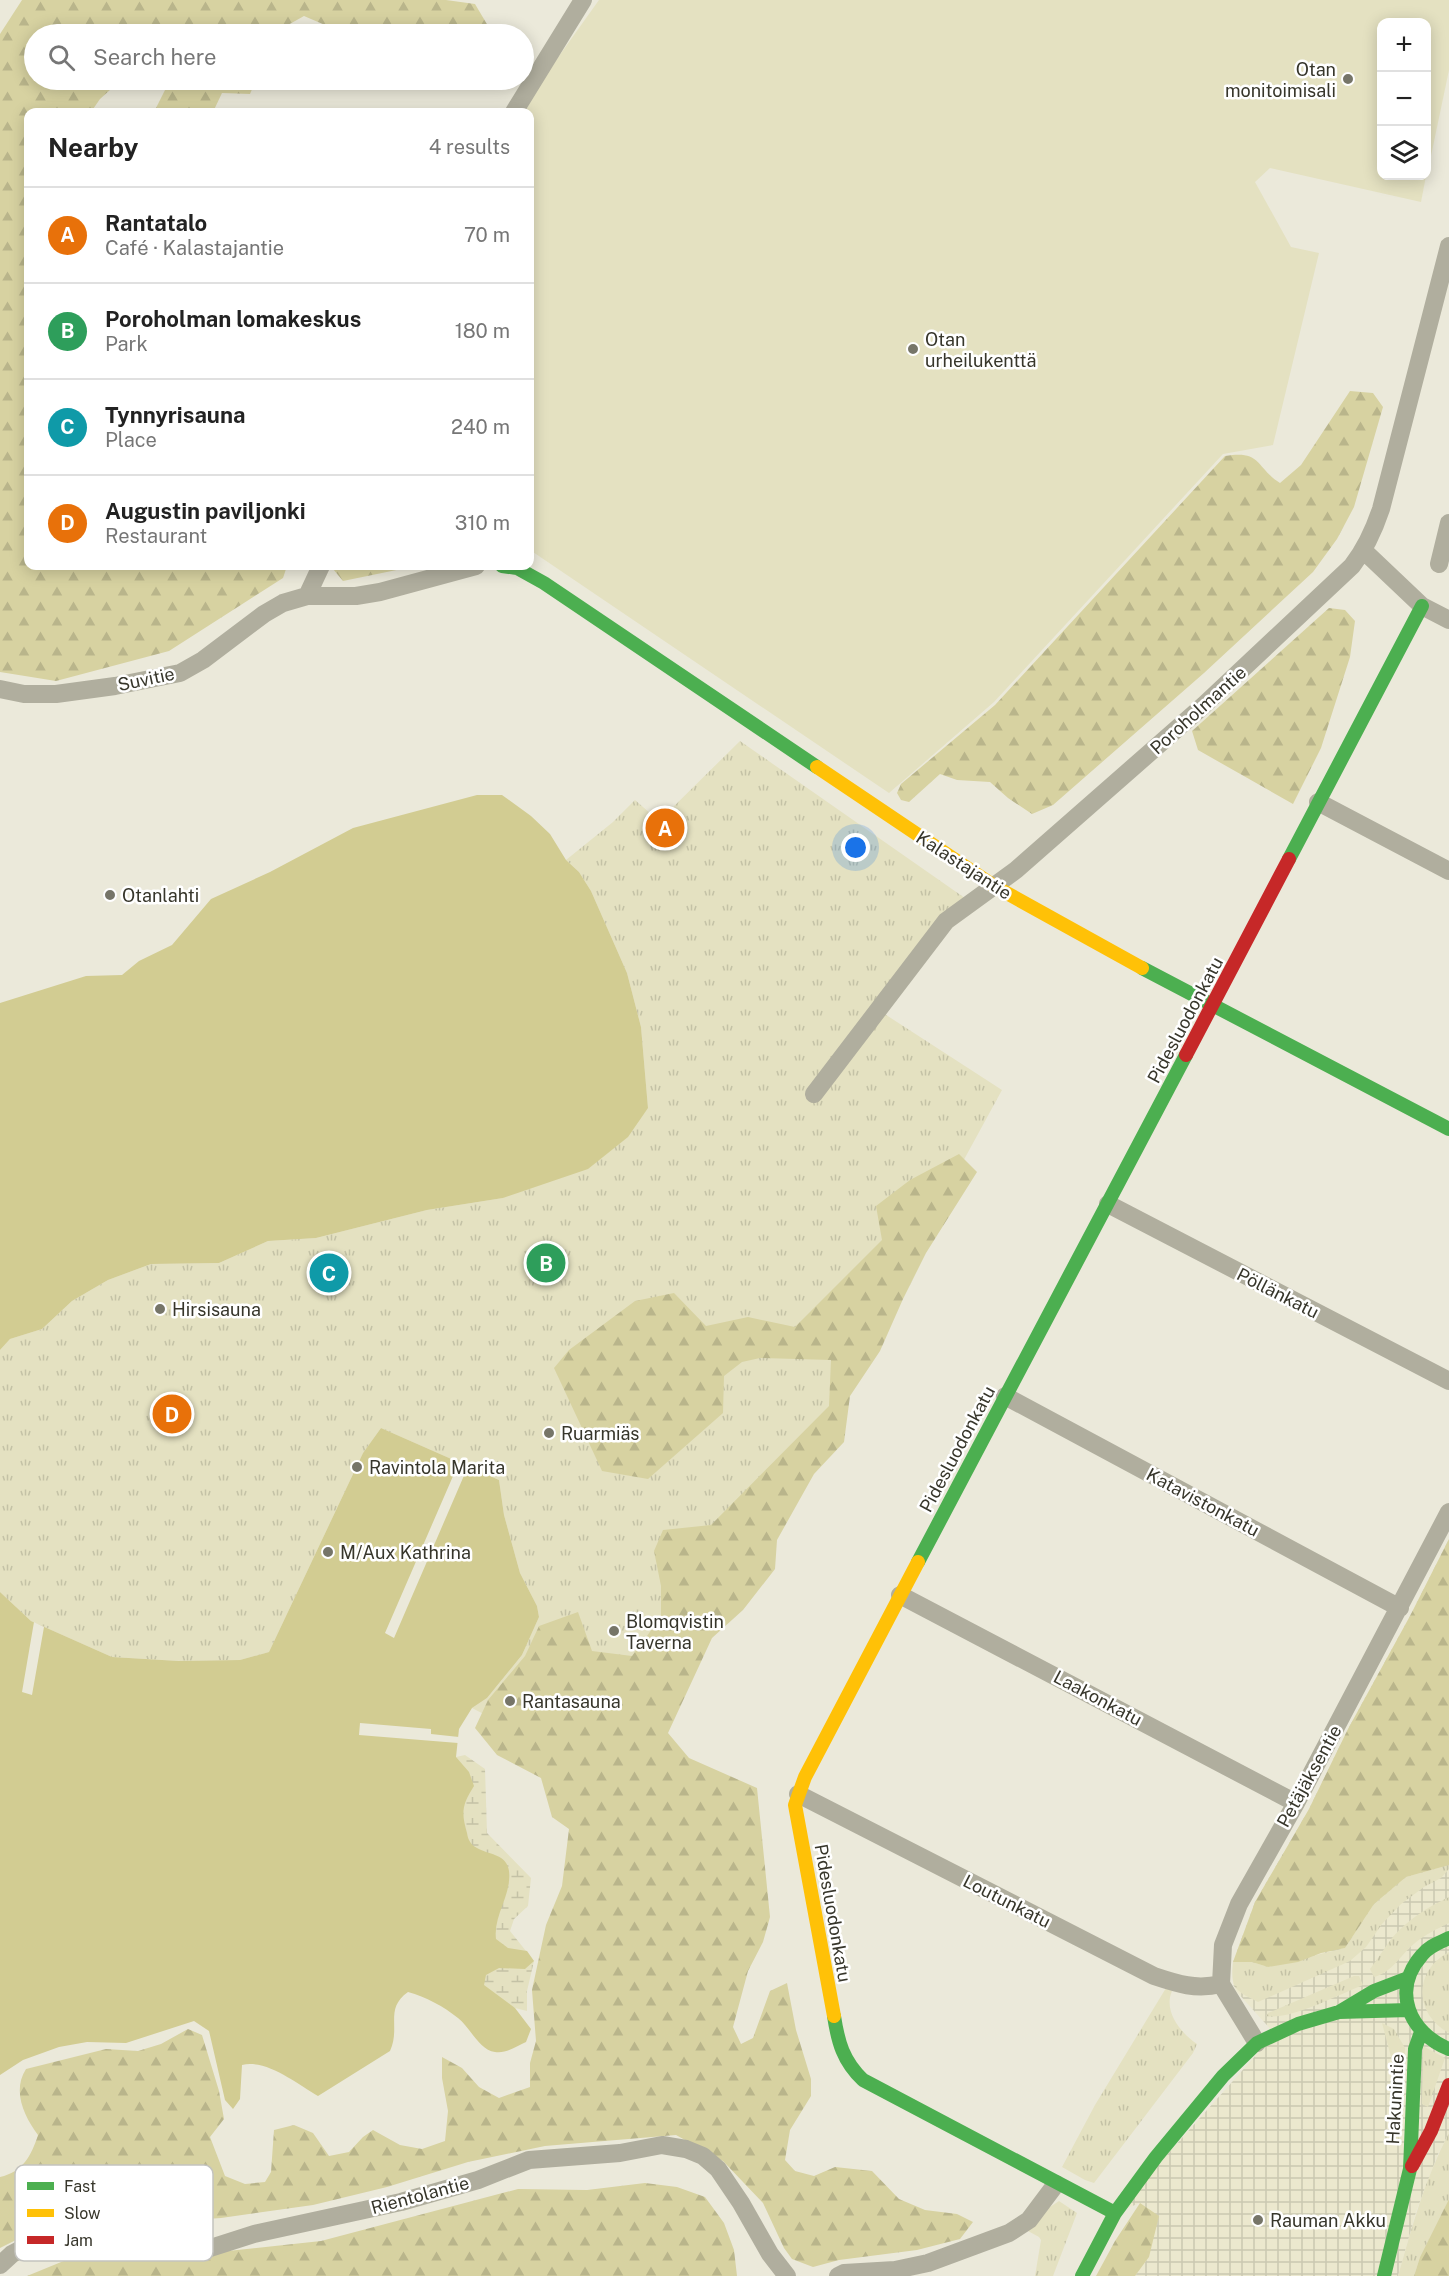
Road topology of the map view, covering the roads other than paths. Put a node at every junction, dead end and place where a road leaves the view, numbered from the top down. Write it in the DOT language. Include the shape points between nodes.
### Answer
graph roads {
  1 [pos="583,0"];
  2 [pos="534,80"];
  3 [pos="528,90"];
  4 [pos="516,108"];
  5 [pos="1449,246"];
  6 [pos="1449,523"];
  7 [pos="1364,551"];
  8 [pos="1439,564"];
  9 [pos="319,570"];
  10 [pos="461,570"];
  11 [pos="521,570"];
  12 [pos="307,596"];
  13 [pos="1422,606"];
  14 [pos="1449,620"];
  15 [pos="0,689"];
  16 [pos="1318,802"];
  17 [pos="1449,871"];
  18 [pos="994,886"];
  19 [pos="1212,1006"];
  20 [pos="814,1094"];
  21 [pos="1449,1129"];
  22 [pos="1108,1204"];
  23 [pos="1449,1381"];
  24 [pos="1005,1396"];
  25 [pos="1449,1512"];
  26 [pos="900,1595"];
  27 [pos="1400,1608"];
  28 [pos="798,1794"];
  29 [pos="1296,1803"];
  30 [pos="1449,1938"];
  31 [pos="1408,1978"];
  32 [pos="1221,1984"];
  33 [pos="1409,2010"];
  34 [pos="1339,2012"];
  35 [pos="1421,2032"];
  36 [pos="1257,2043"];
  37 [pos="1449,2049"];
  38 [pos="1449,2085"];
  39 [pos="1410,2169"];
  40 [pos="1056,2184"];
  41 [pos="1114,2213"];
  42 [pos="213,2247"];
  43 [pos="15,2252"];
  44 [pos="0,2265"];
  45 [pos="787,2276"];
  46 [pos="838,2276"];
  47 [pos="1082,2276"];
  48 [pos="1384,2276"];
  1 -- 2 [label="street"];
  3 -- 4 [label="street"];
  5 -- 7 [label="street, Poroholmantie" via="1381,509"];
  6 -- 8 [label="street"];
  7 -- 13 [label="street"];
  7 -- 18 [label="street, Poroholmantie" via="1339,581 1204,705"];
  9 -- 12 [label="street"];
  10 -- 12 [label="street" via="380,592"];
  11 -- 18 [label="street, Kalastajantie"];
  12 -- 15 [label="street, Suvitie" via="264,614 180,673 56,694"];
  13 -- 14 [label="street"];
  13 -- 16 [label="street, Pidesluodonkatu"];
  16 -- 17 [label="street"];
  16 -- 19 [label="street, Pidesluodonkatu"];
  18 -- 19 [label="street, Kalastajantie"];
  18 -- 20 [label="street, Poroholmantie" via="946,921"];
  19 -- 21 [label="street, Kalastajantie"];
  19 -- 22 [label="street, Pidesluodonkatu"];
  22 -- 23 [label="street, Pöllänkatu"];
  22 -- 24 [label="street, Pidesluodonkatu"];
  24 -- 26 [label="street, Pidesluodonkatu"];
  24 -- 27 [label="street, Katavistonkatu"];
  25 -- 27 [label="street, Petäjäksentie"];
  26 -- 28 [label="street, Pidesluodonkatu"];
  26 -- 29 [label="street, Laakonkatu"];
  27 -- 29 [label="street, Petäjäksentie"];
  28 -- 32 [label="street, Loutunkatu" via="1154,1976 1187,1987"];
  28 -- 40 [label="street, Pidesluodonkatu" via="795,1805 844,2058 863,2080"];
  29 -- 32 [label="street, Petäjäksentie" via="1239,1904 1223,1945"];
  30 -- 31 [label="street" via="1417,1960"];
  31 -- 33 [label="street"];
  31 -- 34 [label="street" via="1374,1991"];
  32 -- 36 [label="street"];
  33 -- 34 [label="street"];
  33 -- 35 [label="street"];
  34 -- 36 [label="street" via="1298,2024"];
  35 -- 37 [label="street"];
  35 -- 39 [label="street, Hakunintie" via="1415,2049"];
  36 -- 41 [label="street" via="1222,2076"];
  38 -- 39 [label="street, Hakunintie" via="1431,2131"];
  39 -- 48 [label="street, Hakunintie"];
  40 -- 41 [label="street, Pidesluodonkatu"];
  40 -- 46 [label="street" via="1029,2220 1009,2233 928,2263"];
  41 -- 47 [label="street"];
  42 -- 45 [label="street, Rientolantie" via="254,2234 401,2202 478,2180 529,2160 620,2153 662,2145 703,2156 718,2169"];
  43 -- 44 [label="street, Rientolantie"];
}
